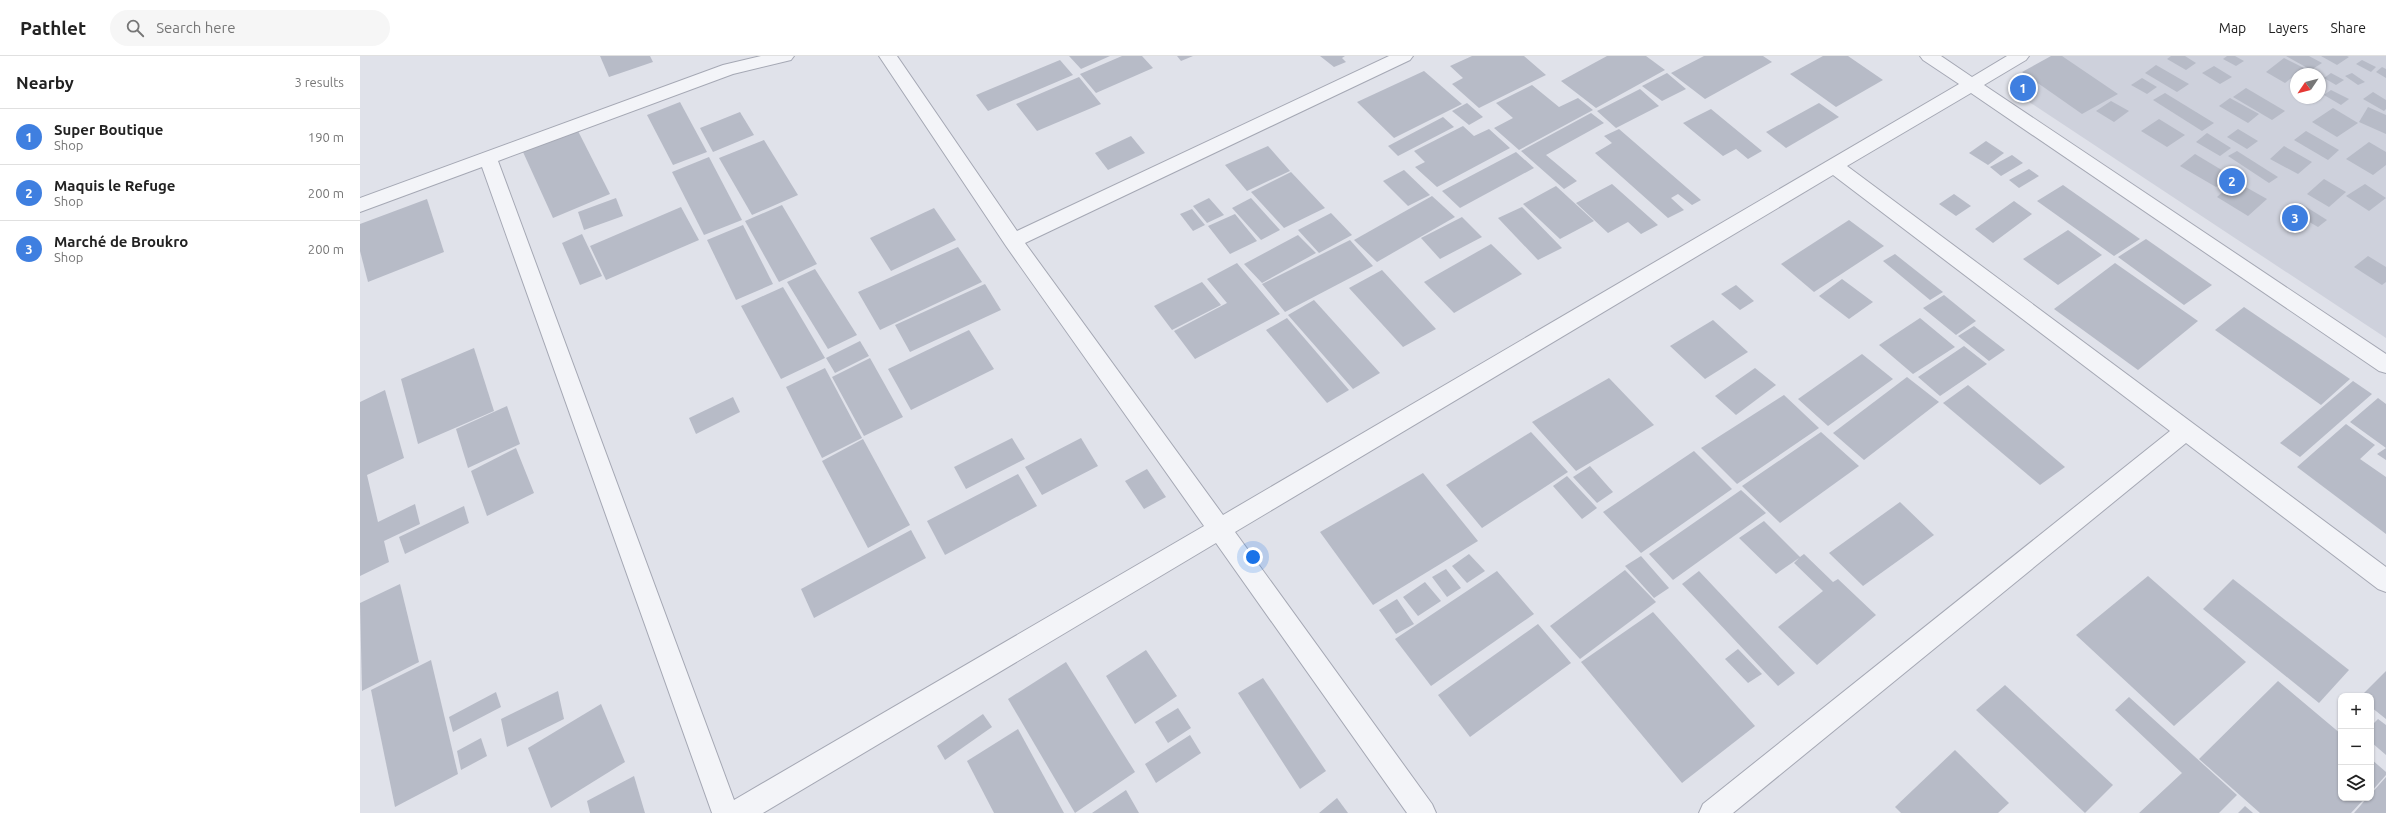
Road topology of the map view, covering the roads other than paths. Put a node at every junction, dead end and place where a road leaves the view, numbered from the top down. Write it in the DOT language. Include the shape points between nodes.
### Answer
graph roads {
  1 [pos="785,56"];
  2 [pos="888,56"];
  3 [pos="1404,56"];
  4 [pos="1929,56"];
  5 [pos="2020,56"];
  6 [pos="1972,84"];
  7 [pos="488,159"];
  8 [pos="1834,166"];
  9 [pos="360,205"];
  10 [pos="1013,241"];
  11 [pos="2386,365"];
  12 [pos="2185,431"];
  13 [pos="1220,530"];
  14 [pos="2386,581"];
  15 [pos="725,813"];
  16 [pos="738,813"];
  17 [pos="1423,813"];
  18 [pos="1712,813"];
  1 -- 7 [label="street" via="729,69"];
  2 -- 10 [label="street"];
  3 -- 10 [label="street"];
  4 -- 6 [label="street"];
  5 -- 6 [label="street"];
  6 -- 8 [label="street"];
  6 -- 11 [label="street"];
  7 -- 9 [label="street"];
  7 -- 15 [label="street"];
  8 -- 12 [label="street"];
  8 -- 13 [label="street"];
  10 -- 13 [label="street"];
  12 -- 14 [label="street"];
  12 -- 18 [label="street"];
  13 -- 16 [label="street"];
  13 -- 17 [label="street"];
}
